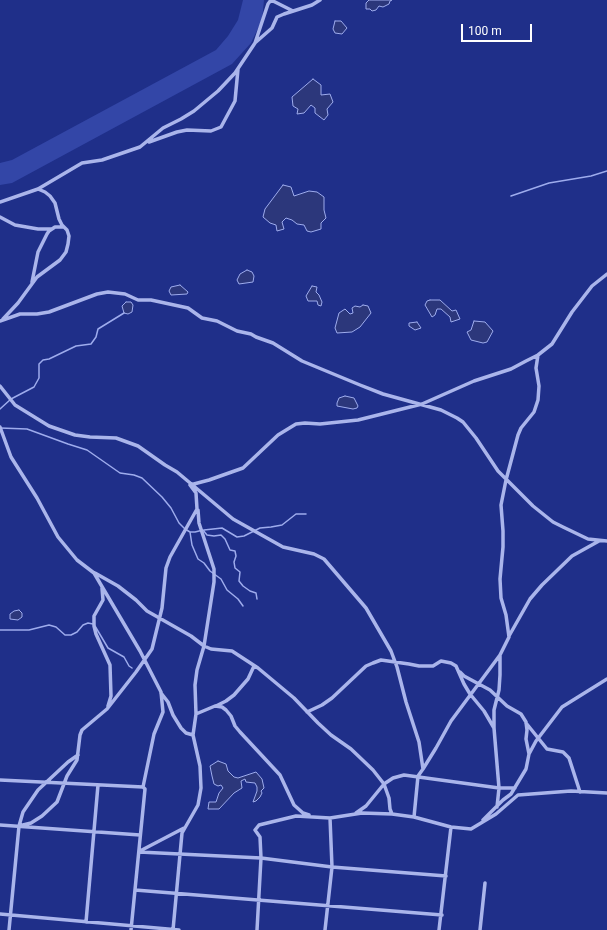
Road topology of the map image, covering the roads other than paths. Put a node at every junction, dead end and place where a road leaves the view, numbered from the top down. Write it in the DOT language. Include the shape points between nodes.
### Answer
graph roads {
  1 [pos="320,0"];
  2 [pos="293,11"];
  3 [pos="255,43"];
  4 [pos="238,68"];
  5 [pos="146,143"];
  6 [pos="38,189"];
  7 [pos="0,202"];
  8 [pos="0,217"];
  9 [pos="64,227"];
  10 [pos="52,229"];
  11 [pos="607,274"];
  12 [pos="32,283"];
  13 [pos="0,322"];
  14 [pos="538,355"];
  15 [pos="0,386"];
  16 [pos="422,404"];
  17 [pos="0,427"];
  18 [pos="506,480"];
  19 [pos="190,485"];
  20 [pos="197,509"];
  21 [pos="600,541"];
  22 [pos="607,541"];
  23 [pos="94,572"];
  24 [pos="102,587"];
  25 [pos="160,619"];
  26 [pos="509,637"];
  27 [pos="204,646"];
  28 [pos="500,655"];
  29 [pos="145,661"];
  30 [pos="395,662"];
  31 [pos="254,666"];
  32 [pos="459,671"];
  33 [pos="607,679"];
  34 [pos="478,683"];
  35 [pos="161,692"];
  36 [pos="470,694"];
  37 [pos="498,696"];
  38 [pos="215,706"];
  39 [pos="107,709"];
  40 [pos="307,712"];
  41 [pos="196,714"];
  42 [pos="526,722"];
  43 [pos="494,728"];
  44 [pos="193,736"];
  45 [pos="539,738"];
  46 [pos="530,754"];
  47 [pos="78,755"];
  48 [pos="423,769"];
  49 [pos="418,776"];
  50 [pos="0,780"];
  51 [pos="46,783"];
  52 [pos="64,784"];
  53 [pos="384,784"];
  54 [pos="98,785"];
  55 [pos="144,788"];
  56 [pos="499,788"];
  57 [pos="515,788"];
  58 [pos="580,792"];
  59 [pos="606,794"];
  60 [pos="497,807"];
  61 [pos="392,814"];
  62 [pos="351,815"];
  63 [pos="312,817"];
  64 [pos="414,817"];
  65 [pos="330,818"];
  66 [pos="0,825"];
  67 [pos="19,826"];
  68 [pos="184,827"];
  69 [pos="451,827"];
  70 [pos="471,829"];
  71 [pos="94,832"];
  72 [pos="140,836"];
  73 [pos="139,852"];
  74 [pos="180,854"];
  75 [pos="261,858"];
  76 [pos="332,867"];
  77 [pos="446,876"];
  78 [pos="485,883"];
  79 [pos="135,890"];
  80 [pos="177,893"];
  81 [pos="259,900"];
  82 [pos="328,905"];
  83 [pos="0,914"];
  84 [pos="10,915"];
  85 [pos="442,915"];
  86 [pos="86,922"];
  87 [pos="131,928"];
  88 [pos="9,930"];
  89 [pos="173,930"];
  90 [pos="179,930"];
  91 [pos="257,930"];
  92 [pos="325,930"];
  93 [pos="439,930"];
  94 [pos="480,930"];
  1 -- 2 [label="street"];
  2 -- 3 [label="street" via="277,18 272,28"];
  2 -- 3 [label="street" via="271,0"];
  3 -- 4 [label="street"];
  4 -- 5 [label="street" via="204,103 164,128"];
  4 -- 5 [label="street" via="235,101 221,127 211,131 177,132"];
  5 -- 6 [label="street" via="122,154 82,163"];
  6 -- 7 [label="street"];
  6 -- 9 [label="street" via="50,196"];
  8 -- 10 [label="street" via="15,225"];
  9 -- 10 [label="street"];
  9 -- 12 [label="street" via="69,236 66,252"];
  10 -- 12 [label="street" via="38,252"];
  11 -- 14 [label="street" via="592,286 552,344"];
  12 -- 13 [label="street"];
  13 -- 16 [label="street" via="20,314 49,312 97,294 117,292 138,300 151,300 188,308 202,318 217,321 273,343 302,361 360,385"];
  14 -- 16 [label="street" via="510,369 474,381"];
  14 -- 18 [label="street" via="538,400 534,412 518,435"];
  15 -- 19 [label="street" via="15,405 49,426 75,435 116,438 138,446"];
  16 -- 18 [label="street" via="441,410 463,422"];
  16 -- 19 [label="street" via="358,420 296,424 278,436 243,468"];
  17 -- 23 [label="street" via="11,457 58,538 77,560"];
  18 -- 21 [label="street" via="553,522 588,539"];
  18 -- 26 [label="street" via="500,506 503,531 500,579"];
  19 -- 20 [label="street" via="196,493"];
  19 -- 30 [label="street" via="233,519 254,531 283,547 324,559 366,608"];
  20 -- 25 [label="street" via="170,556 166,568"];
  20 -- 27 [label="street" via="214,568"];
  21 -- 22 [label="street"];
  21 -- 26 [label="street" via="572,556 542,585 530,599"];
  23 -- 24 [label="street"];
  23 -- 25 [label="street" via="118,586"];
  24 -- 29 [label="street"];
  24 -- 39 [label="street" via="103,600 94,616 94,626 110,665 111,696"];
  25 -- 27 [label="street"];
  25 -- 29 [label="street" via="152,649"];
  26 -- 28 [label="street"];
  27 -- 31 [label="street" via="232,651"];
  27 -- 41 [label="street" via="195,685"];
  28 -- 34 [label="street"];
  28 -- 37 [label="street"];
  29 -- 35 [label="street"];
  29 -- 39 [label="street"];
  30 -- 32 [label="street" via="433,666 441,661 451,663"];
  30 -- 40 [label="street" via="382,660 366,666 332,698"];
  30 -- 48 [label="street" via="419,742"];
  31 -- 38 [label="street" via="248,679 234,695"];
  31 -- 40 [label="street" via="294,698"];
  32 -- 34 [label="street"];
  32 -- 36 [label="street"];
  33 -- 45 [label="street" via="562,707"];
  34 -- 36 [label="street"];
  34 -- 37 [label="street"];
  35 -- 44 [label="street" via="181,728"];
  35 -- 55 [label="street" via="163,712 154,734"];
  36 -- 43 [label="street"];
  36 -- 48 [label="street"];
  37 -- 42 [label="street" via="521,714"];
  37 -- 43 [label="street" via="494,710"];
  38 -- 41 [label="street"];
  38 -- 63 [label="street" via="226,710 235,726 280,775 294,805"];
  39 -- 47 [label="street" via="82,730"];
  40 -- 53 [label="street" via="365,762"];
  41 -- 44 [label="street"];
  42 -- 45 [label="street"];
  42 -- 46 [label="street" via="526,739"];
  43 -- 56 [label="street"];
  44 -- 68 [label="street" via="200,766 201,788 198,805"];
  45 -- 46 [label="street"];
  45 -- 58 [label="street" via="547,749 564,752"];
  46 -- 57 [label="street" via="526,769"];
  47 -- 51 [label="street"];
  47 -- 52 [label="street"];
  48 -- 49 [label="street"];
  49 -- 53 [label="street" via="399,776"];
  49 -- 56 [label="street"];
  49 -- 64 [label="street"];
  50 -- 51 [label="street"];
  51 -- 52 [label="street"];
  51 -- 67 [label="street" via="23,812"];
  52 -- 54 [label="street"];
  52 -- 67 [label="street" via="52,808 31,823"];
  53 -- 61 [label="street"];
  53 -- 62 [label="street" via="359,812"];
  54 -- 55 [label="street"];
  54 -- 71 [label="street"];
  55 -- 72 [label="street"];
  56 -- 57 [label="street"];
  56 -- 60 [label="street"];
  57 -- 60 [label="street"];
  58 -- 59 [label="street"];
  58 -- 70 [label="street" via="518,795 496,814"];
  60 -- 70 [label="street"];
  61 -- 62 [label="street"];
  61 -- 64 [label="street"];
  62 -- 65 [label="street"];
  63 -- 65 [label="street"];
  63 -- 75 [label="street" via="296,816 259,825 256,830 260,837"];
  64 -- 69 [label="street"];
  65 -- 76 [label="street"];
  66 -- 67 [label="street"];
  67 -- 71 [label="street"];
  67 -- 84 [label="street"];
  68 -- 73 [label="street"];
  68 -- 74 [label="street"];
  69 -- 70 [label="street"];
  69 -- 77 [label="street"];
  71 -- 72 [label="street"];
  71 -- 86 [label="street"];
  72 -- 73 [label="street"];
  73 -- 74 [label="street"];
  73 -- 79 [label="street"];
  74 -- 75 [label="street"];
  74 -- 80 [label="street"];
  75 -- 76 [label="street"];
  75 -- 81 [label="street"];
  76 -- 77 [label="street"];
  76 -- 82 [label="street"];
  77 -- 85 [label="street"];
  78 -- 94 [label="street"];
  79 -- 80 [label="street"];
  79 -- 87 [label="street"];
  80 -- 81 [label="street"];
  80 -- 89 [label="street"];
  81 -- 82 [label="street"];
  81 -- 91 [label="street"];
  82 -- 85 [label="street"];
  82 -- 92 [label="street"];
  83 -- 84 [label="street"];
  84 -- 86 [label="street"];
  84 -- 88 [label="street"];
  85 -- 93 [label="street"];
  86 -- 87 [label="street"];
  87 -- 89 [label="street"];
  89 -- 90 [label="street"];
}
